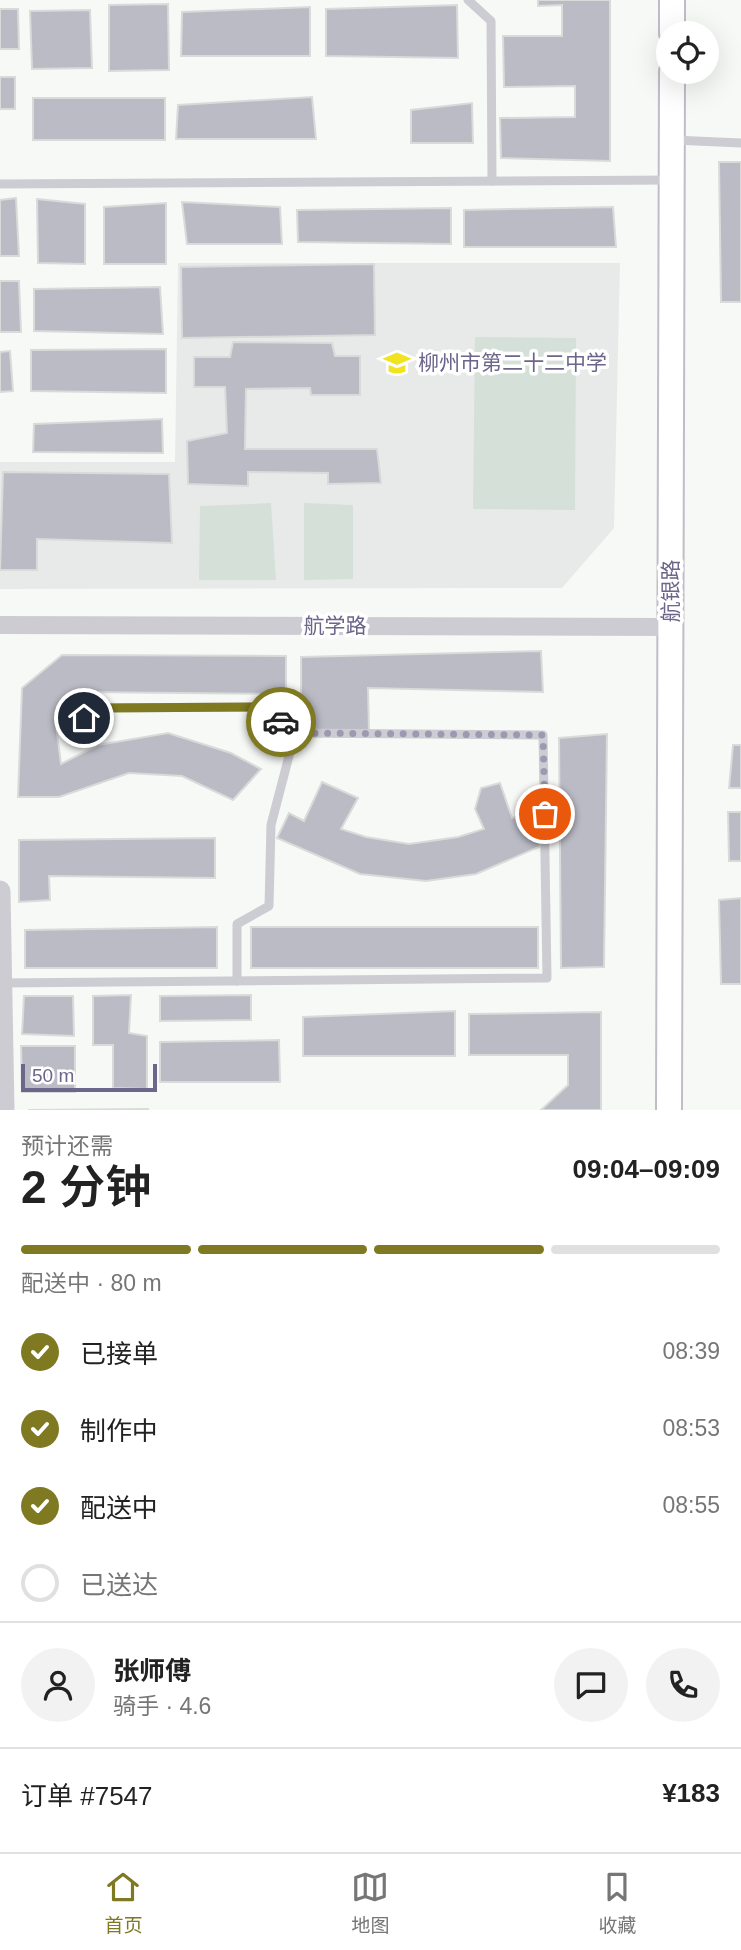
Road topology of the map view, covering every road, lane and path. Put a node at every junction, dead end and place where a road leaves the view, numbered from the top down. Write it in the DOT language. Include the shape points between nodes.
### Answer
graph roads {
  1 [pos="468,0"];
  2 [pos="672,0"];
  3 [pos="672,21"];
  4 [pos="672,84"];
  5 [pos="672,140"];
  6 [pos="741,143"];
  7 [pos="671,180"];
  8 [pos="492,181"];
  9 [pos="0,184"];
  10 [pos="0,625"];
  11 [pos="671,627"];
  12 [pos="70,728"];
  13 [pos="295,733"];
  14 [pos="0,891"];
  15 [pos="0,932"];
  16 [pos="237,981"];
  17 [pos="2,984"];
  18 [pos="4,1110"];
  19 [pos="669,1110"];
  1 -- 8 [label="lane" via="491,21"];
  2 -- 3 [label="main road"];
  4 -- 5 [label="main road, 航银路"];
  5 -- 6 [label="lane"];
  5 -- 7 [label="main road, 航银路"];
  7 -- 8 [label="lane"];
  7 -- 11 [label="main road, 航银路"];
  8 -- 9 [label="lane"];
  10 -- 11 [label="street, 航学路"];
  11 -- 19 [label="main road, 航银路"];
  12 -- 13 [label="lane" via="98,708 262,707"];
  13 -- 16 [label="lane" via="271,825 268,906 237,924"];
  13 -- 16 [label="lane" via="543,735 547,978"];
  14 -- 15 [label="street"];
  15 -- 17 [label="street"];
  16 -- 17 [label="lane"];
  17 -- 18 [label="street"];
}
